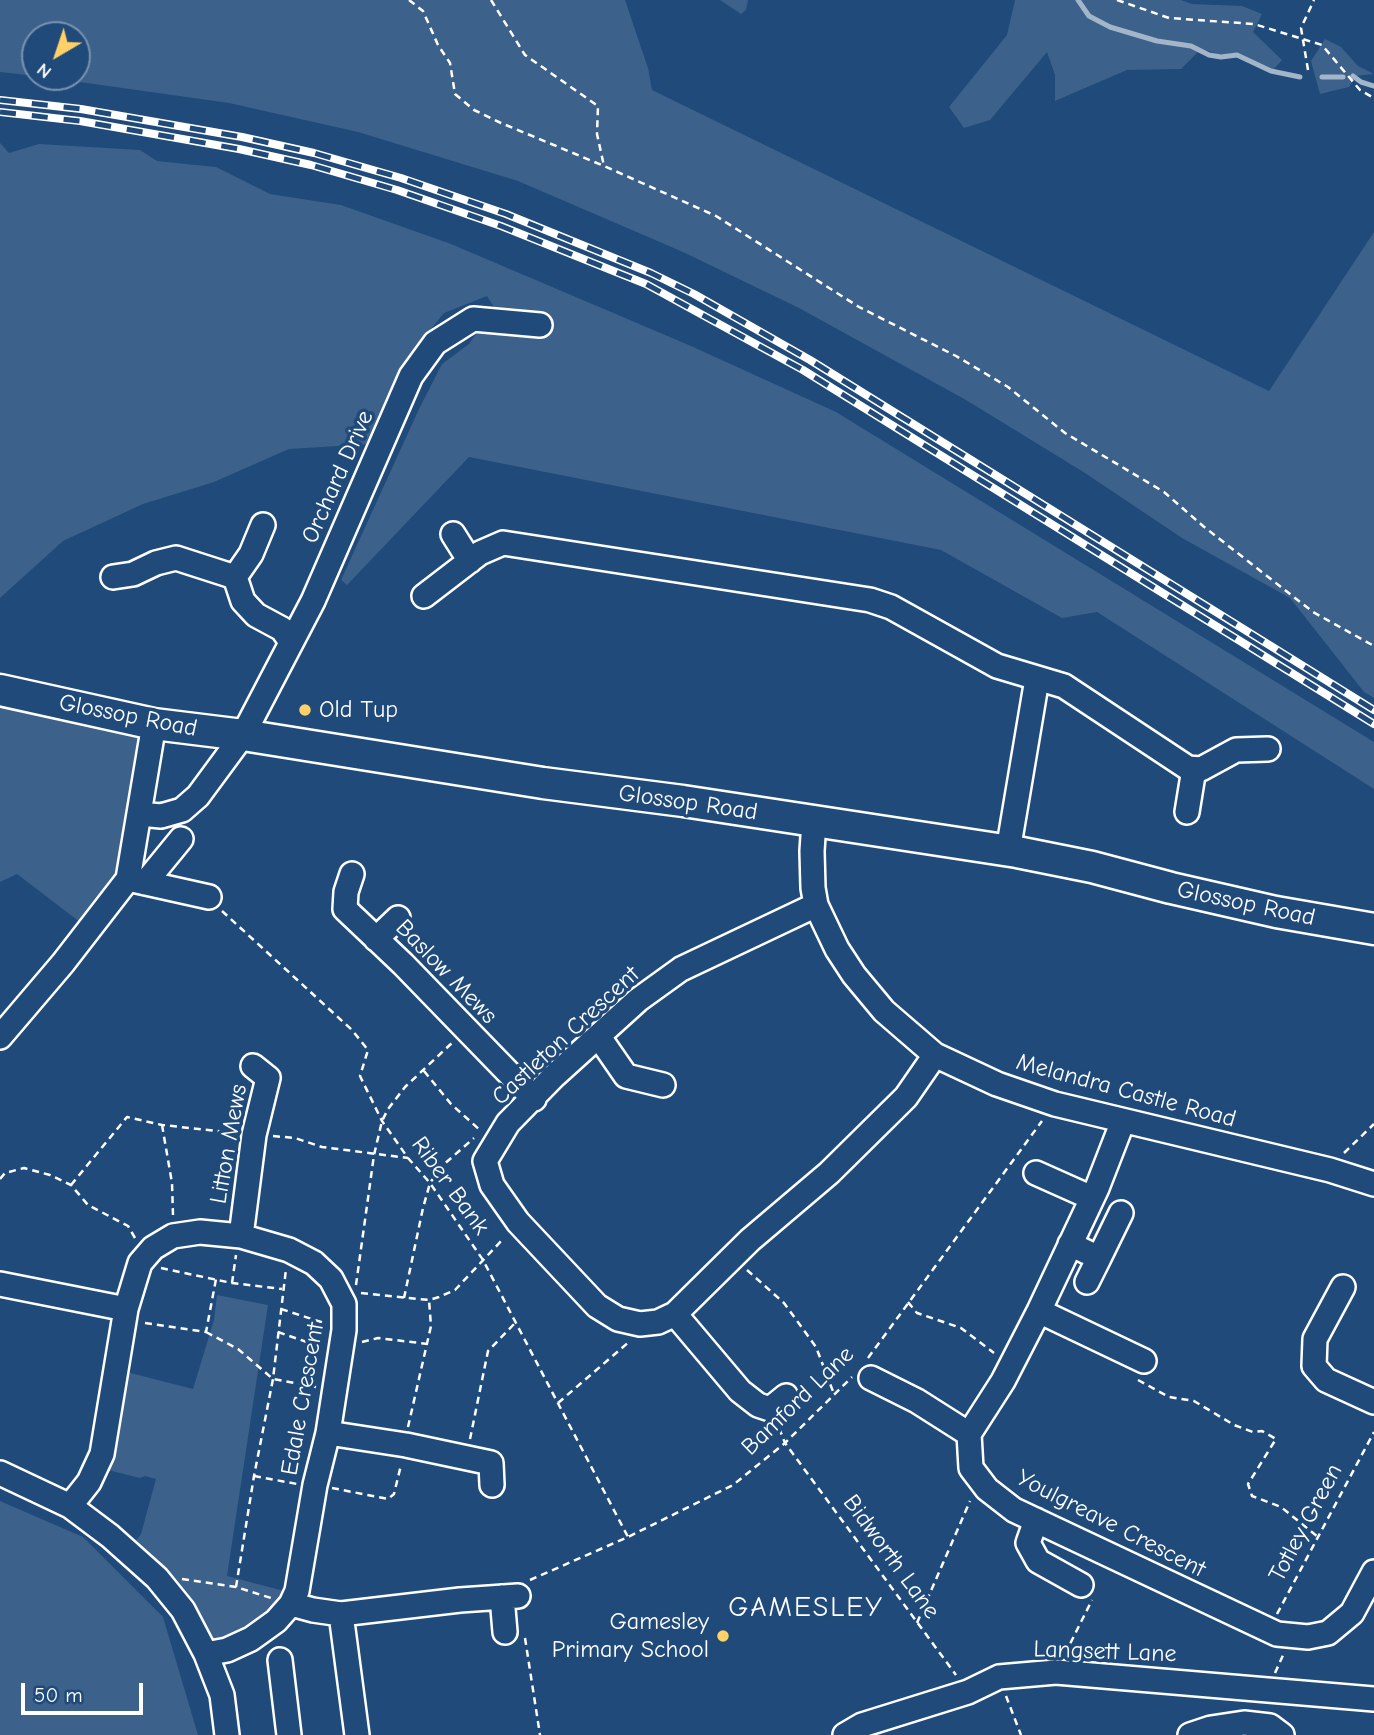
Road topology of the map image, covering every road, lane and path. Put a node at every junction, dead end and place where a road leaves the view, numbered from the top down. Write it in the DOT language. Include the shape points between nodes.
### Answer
graph roads {
  1 [pos="409,0"];
  2 [pos="491,0"];
  3 [pos="1117,0"];
  4 [pos="1314,0"];
  5 [pos="1303,39"];
  6 [pos="1308,71"];
  7 [pos="1374,98"];
  8 [pos="604,166"];
  9 [pos="540,325"];
  10 [pos="263,525"];
  11 [pos="453,534"];
  12 [pos="470,561"];
  13 [pos="113,577"];
  14 [pos="235,577"];
  15 [pos="424,596"];
  16 [pos="291,642"];
  17 [pos="1374,646"];
  18 [pos="1037,679"];
  19 [pos="0,690"];
  20 [pos="154,724"];
  21 [pos="243,735"];
  22 [pos="1268,749"];
  23 [pos="1194,769"];
  24 [pos="1187,812"];
  25 [pos="140,814"];
  26 [pos="814,821"];
  27 [pos="181,839"];
  28 [pos="1008,851"];
  29 [pos="352,874"];
  30 [pos="136,881"];
  31 [pos="209,897"];
  32 [pos="816,905"];
  33 [pos="398,918"];
  34 [pos="1374,929"];
  35 [pos="376,939"];
  36 [pos="465,1030"];
  37 [pos="0,1037"];
  38 [pos="599,1037"];
  39 [pos="935,1055"];
  40 [pos="253,1066"];
  41 [pos="424,1071"];
  42 [pos="663,1086"];
  43 [pos="534,1099"];
  44 [pos="1055,1104"];
  45 [pos="382,1121"];
  46 [pos="1123,1121"];
  47 [pos="1374,1124"];
  48 [pos="162,1125"];
  49 [pos="254,1135"];
  50 [pos="488,1137"];
  51 [pos="374,1154"];
  52 [pos="408,1158"];
  53 [pos="1330,1170"];
  54 [pos="1036,1173"];
  55 [pos="0,1179"];
  56 [pos="430,1183"];
  57 [pos="1374,1184"];
  58 [pos="71,1185"];
  59 [pos="1092,1198"];
  60 [pos="1121,1213"];
  61 [pos="519,1222"];
  62 [pos="173,1236"];
  63 [pos="1070,1244"];
  64 [pos="238,1247"];
  65 [pos="289,1250"];
  66 [pos="147,1255"];
  67 [pos="732,1257"];
  68 [pos="1099,1258"];
  69 [pos="483,1261"];
  70 [pos="216,1279"];
  71 [pos="1087,1282"];
  72 [pos="232,1283"];
  73 [pos="0,1284"];
  74 [pos="132,1286"];
  75 [pos="1343,1287"];
  76 [pos="282,1289"];
  77 [pos="404,1298"];
  78 [pos="908,1303"];
  79 [pos="280,1309"];
  80 [pos="1039,1311"];
  81 [pos="675,1314"];
  82 [pos="126,1316"];
  83 [pos="516,1322"];
  84 [pos="651,1323"];
  85 [pos="277,1331"];
  86 [pos="206,1332"];
  87 [pos="342,1344"];
  88 [pos="428,1344"];
  89 [pos="1144,1361"];
  90 [pos="1011,1365"];
  91 [pos="864,1370"];
  92 [pos="272,1379"];
  93 [pos="335,1390"];
  94 [pos="834,1394"];
  95 [pos="786,1396"];
  96 [pos="1374,1402"];
  97 [pos="558,1403"];
  98 [pos="1374,1432"];
  99 [pos="328,1433"];
  100 [pos="969,1434"];
  101 [pos="785,1443"];
  102 [pos="466,1458"];
  103 [pos="0,1473"];
  104 [pos="979,1479"];
  105 [pos="492,1485"];
  106 [pos="70,1506"];
  107 [pos="1036,1520"];
  108 [pos="628,1537"];
  109 [pos="1318,1537"];
  110 [pos="1374,1572"];
  111 [pos="157,1578"];
  112 [pos="236,1587"];
  113 [pos="1089,1589"];
  114 [pos="510,1597"];
  115 [pos="291,1604"];
  116 [pos="341,1614"];
  117 [pos="917,1623"];
  118 [pos="1269,1630"];
  119 [pos="515,1633"];
  120 [pos="206,1654"];
  121 [pos="280,1660"];
  122 [pos="1056,1672"];
  123 [pos="999,1677"];
  124 [pos="968,1692"];
  125 [pos="1374,1699"];
  126 [pos="227,1735"];
  127 [pos="289,1735"];
  128 [pos="357,1735"];
  129 [pos="540,1735"];
  130 [pos="845,1735"];
  131 [pos="1021,1735"];
  132 [pos="1190,1735"];
  133 [pos="1282,1735"];
  1 -- 8 [label="path" via="423,11 450,63 455,94 474,110"];
  2 -- 8 [label="path" via="525,55 598,106 597,134"];
  3 -- 5 [label="path" via="1169,19 1254,24"];
  4 -- 5 [label="path" via="1301,29"];
  5 -- 6 [label="path"];
  5 -- 7 [label="path" via="1322,45 1360,90"];
  8 -- 17 [label="path" via="716,216 859,307 1009,387 1065,433 1164,492 1313,612"];
  9 -- 16 [label="street, Orchard Drive" via="473,319 435,343 411,376"];
  10 -- 14 [label="street"];
  11 -- 12 [label="street"];
  12 -- 15 [label="street"];
  12 -- 18 [label="street" via="503,543 870,600 997,666"];
  13 -- 14 [label="street" via="176,558"];
  14 -- 16 [label="street" via="243,601 256,615 282,629"];
  16 -- 21 [label="street, Orchard Drive"];
  18 -- 23 [label="street" via="1082,695"];
  18 -- 28 [label="street"];
  19 -- 20 [label="main road, Glossop Road"];
  20 -- 21 [label="main road, Glossop Road"];
  20 -- 25 [label="street"];
  21 -- 25 [label="street, Orchard Drive" via="198,796 182,810 161,816"];
  21 -- 26 [label="main road, Glossop Road"];
  22 -- 23 [label="street" via="1236,750"];
  23 -- 24 [label="street"];
  25 -- 30 [label="street"];
  26 -- 28 [label="main road, Glossop Road"];
  26 -- 32 [label="street, Melandra Castle Road"];
  27 -- 30 [label="street"];
  28 -- 34 [label="main road, Glossop Road" via="1276,912"];
  29 -- 35 [label="street, Baslow Mews" via="345,909"];
  30 -- 31 [label="street"];
  30 -- 37 [label="street"];
  31 -- 45 [label="path, Riber Bank" via="368,1050 360,1076"];
  32 -- 38 [label="street, Castleton Crescent" via="681,970 638,1000"];
  32 -- 39 [label="street, Melandra Castle Road" via="854,975 884,1011"];
  33 -- 35 [label="street"];
  35 -- 36 [label="street, Baslow Mews"];
  36 -- 41 [label="path"];
  36 -- 43 [label="street, Baslow Mews"];
  38 -- 42 [label="street" via="626,1076"];
  38 -- 43 [label="street, Castleton Crescent"];
  39 -- 44 [label="street, Melandra Castle Road"];
  39 -- 67 [label="street, Castleton Crescent" via="888,1116"];
  40 -- 49 [label="street, Litton Mews" via="268,1078"];
  41 -- 45 [label="path" via="405,1087"];
  41 -- 50 [label="path"];
  43 -- 50 [label="street, Castleton Crescent"];
  44 -- 46 [label="street, Melandra Castle Road"];
  44 -- 78 [label="path, Bamford Lane"];
  45 -- 51 [label="path"];
  45 -- 52 [label="path, Riber Bank"];
  46 -- 53 [label="street, Melandra Castle Road"];
  46 -- 59 [label="street"];
  47 -- 53 [label="path"];
  48 -- 49 [label="path"];
  48 -- 58 [label="path" via="127,1117"];
  48 -- 62 [label="path" via="172,1183"];
  49 -- 51 [label="path"];
  49 -- 64 [label="street, Litton Mews"];
  50 -- 56 [label="path" via="442,1166"];
  50 -- 61 [label="street, Castleton Crescent" via="485,1161 492,1185"];
  51 -- 52 [label="path"];
  51 -- 77 [label="path" via="355,1292"];
  52 -- 56 [label="path, Riber Bank"];
  53 -- 57 [label="street, Melandra Castle Road"];
  54 -- 59 [label="street"];
  55 -- 58 [label="path" via="24,1168"];
  56 -- 69 [label="path, Riber Bank"];
  56 -- 77 [label="path"];
  58 -- 66 [label="path" via="88,1205 128,1226"];
  59 -- 63 [label="street"];
  60 -- 68 [label="street"];
  61 -- 69 [label="path"];
  61 -- 84 [label="street, Castleton Crescent" via="597,1306 618,1319"];
  62 -- 64 [label="street, Edale Crescent" via="200,1232"];
  62 -- 66 [label="street"];
  63 -- 68 [label="street"];
  63 -- 80 [label="street"];
  64 -- 65 [label="street, Edale Crescent"];
  64 -- 72 [label="path"];
  65 -- 76 [label="path"];
  65 -- 87 [label="street, Edale Crescent" via="314,1263 331,1279 344,1304"];
  66 -- 74 [label="street"];
  67 -- 81 [label="street, Castleton Crescent"];
  67 -- 94 [label="path" via="784,1303 816,1347"];
  68 -- 71 [label="street"];
  69 -- 77 [label="path" via="455,1290 429,1300"];
  69 -- 83 [label="path, Riber Bank"];
  70 -- 72 [label="path"];
  70 -- 74 [label="path" via="157,1267 143,1284"];
  70 -- 86 [label="path"];
  72 -- 76 [label="path"];
  73 -- 82 [label="street"];
  74 -- 82 [label="street"];
  75 -- 96 [label="street" via="1315,1339 1314,1366 1326,1380"];
  76 -- 79 [label="path"];
  78 -- 90 [label="path" via="917,1313 961,1328"];
  78 -- 91 [label="path, Bamford Lane"];
  79 -- 85 [label="path"];
  79 -- 87 [label="path"];
  80 -- 89 [label="street"];
  80 -- 90 [label="street"];
  81 -- 84 [label="street, Castleton Crescent"];
  81 -- 95 [label="street" via="740,1391 758,1405 770,1409"];
  82 -- 86 [label="path" via="137,1322"];
  82 -- 106 [label="street" via="102,1454 89,1482"];
  83 -- 97 [label="path, Riber Bank"];
  83 -- 102 [label="path" via="488,1351"];
  84 -- 97 [label="path"];
  85 -- 87 [label="path"];
  85 -- 92 [label="path"];
  86 -- 92 [label="path" via="238,1349"];
  87 -- 88 [label="path" via="378,1338"];
  87 -- 93 [label="street, Edale Crescent"];
  89 -- 109 [label="path" via="1134,1378 1168,1397 1194,1401 1234,1425 1253,1432 1262,1430 1276,1439 1248,1483 1252,1496 1281,1507"];
  90 -- 100 [label="street"];
  91 -- 94 [label="path, Bamford Lane"];
  91 -- 100 [label="street"];
  92 -- 93 [label="path"];
  92 -- 112 [label="path"];
  93 -- 99 [label="street, Edale Crescent"];
  94 -- 101 [label="path, Bamford Lane"];
  97 -- 108 [label="path, Riber Bank"];
  98 -- 109 [label="path, Totley Green"];
  99 -- 102 [label="street"];
  99 -- 115 [label="street, Edale Crescent"];
  100 -- 104 [label="street, Youlgreave Crescent" via="971,1468"];
  101 -- 108 [label="path, Bamford Lane" via="733,1485"];
  101 -- 117 [label="path, Bidworth Lane"];
  102 -- 105 [label="street" via="491,1463"];
  103 -- 106 [label="street"];
  104 -- 107 [label="street, Youlgreave Crescent" via="1014,1510"];
  104 -- 117 [label="path"];
  106 -- 111 [label="street"];
  107 -- 113 [label="street" via="1028,1543 1038,1561"];
  107 -- 118 [label="street, Youlgreave Crescent"];
  108 -- 114 [label="path, Bamford Lane" via="519,1586"];
  109 -- 118 [label="path, Totley Green"];
  110 -- 118 [label="street, Youlgreave Crescent" via="1352,1613 1328,1633 1308,1637"];
  111 -- 112 [label="path"];
  111 -- 120 [label="street" via="183,1610"];
  112 -- 115 [label="path"];
  113 -- 122 [label="path"];
  114 -- 116 [label="street"];
  114 -- 119 [label="street"];
  115 -- 116 [label="street"];
  115 -- 120 [label="street" via="251,1639"];
  116 -- 128 [label="street"];
  117 -- 124 [label="path, Bidworth Lane"];
  119 -- 129 [label="path"];
  120 -- 126 [label="street" via="222,1695"];
  121 -- 127 [label="street"];
  122 -- 123 [label="street, Langsett Lane"];
  122 -- 125 [label="street, Langsett Lane"];
  123 -- 124 [label="street, Langsett Lane"];
  123 -- 131 [label="path"];
  124 -- 130 [label="street, Langsett Lane"];
  132 -- 133 [label="street" via="1244,1723 1270,1726"];
}
